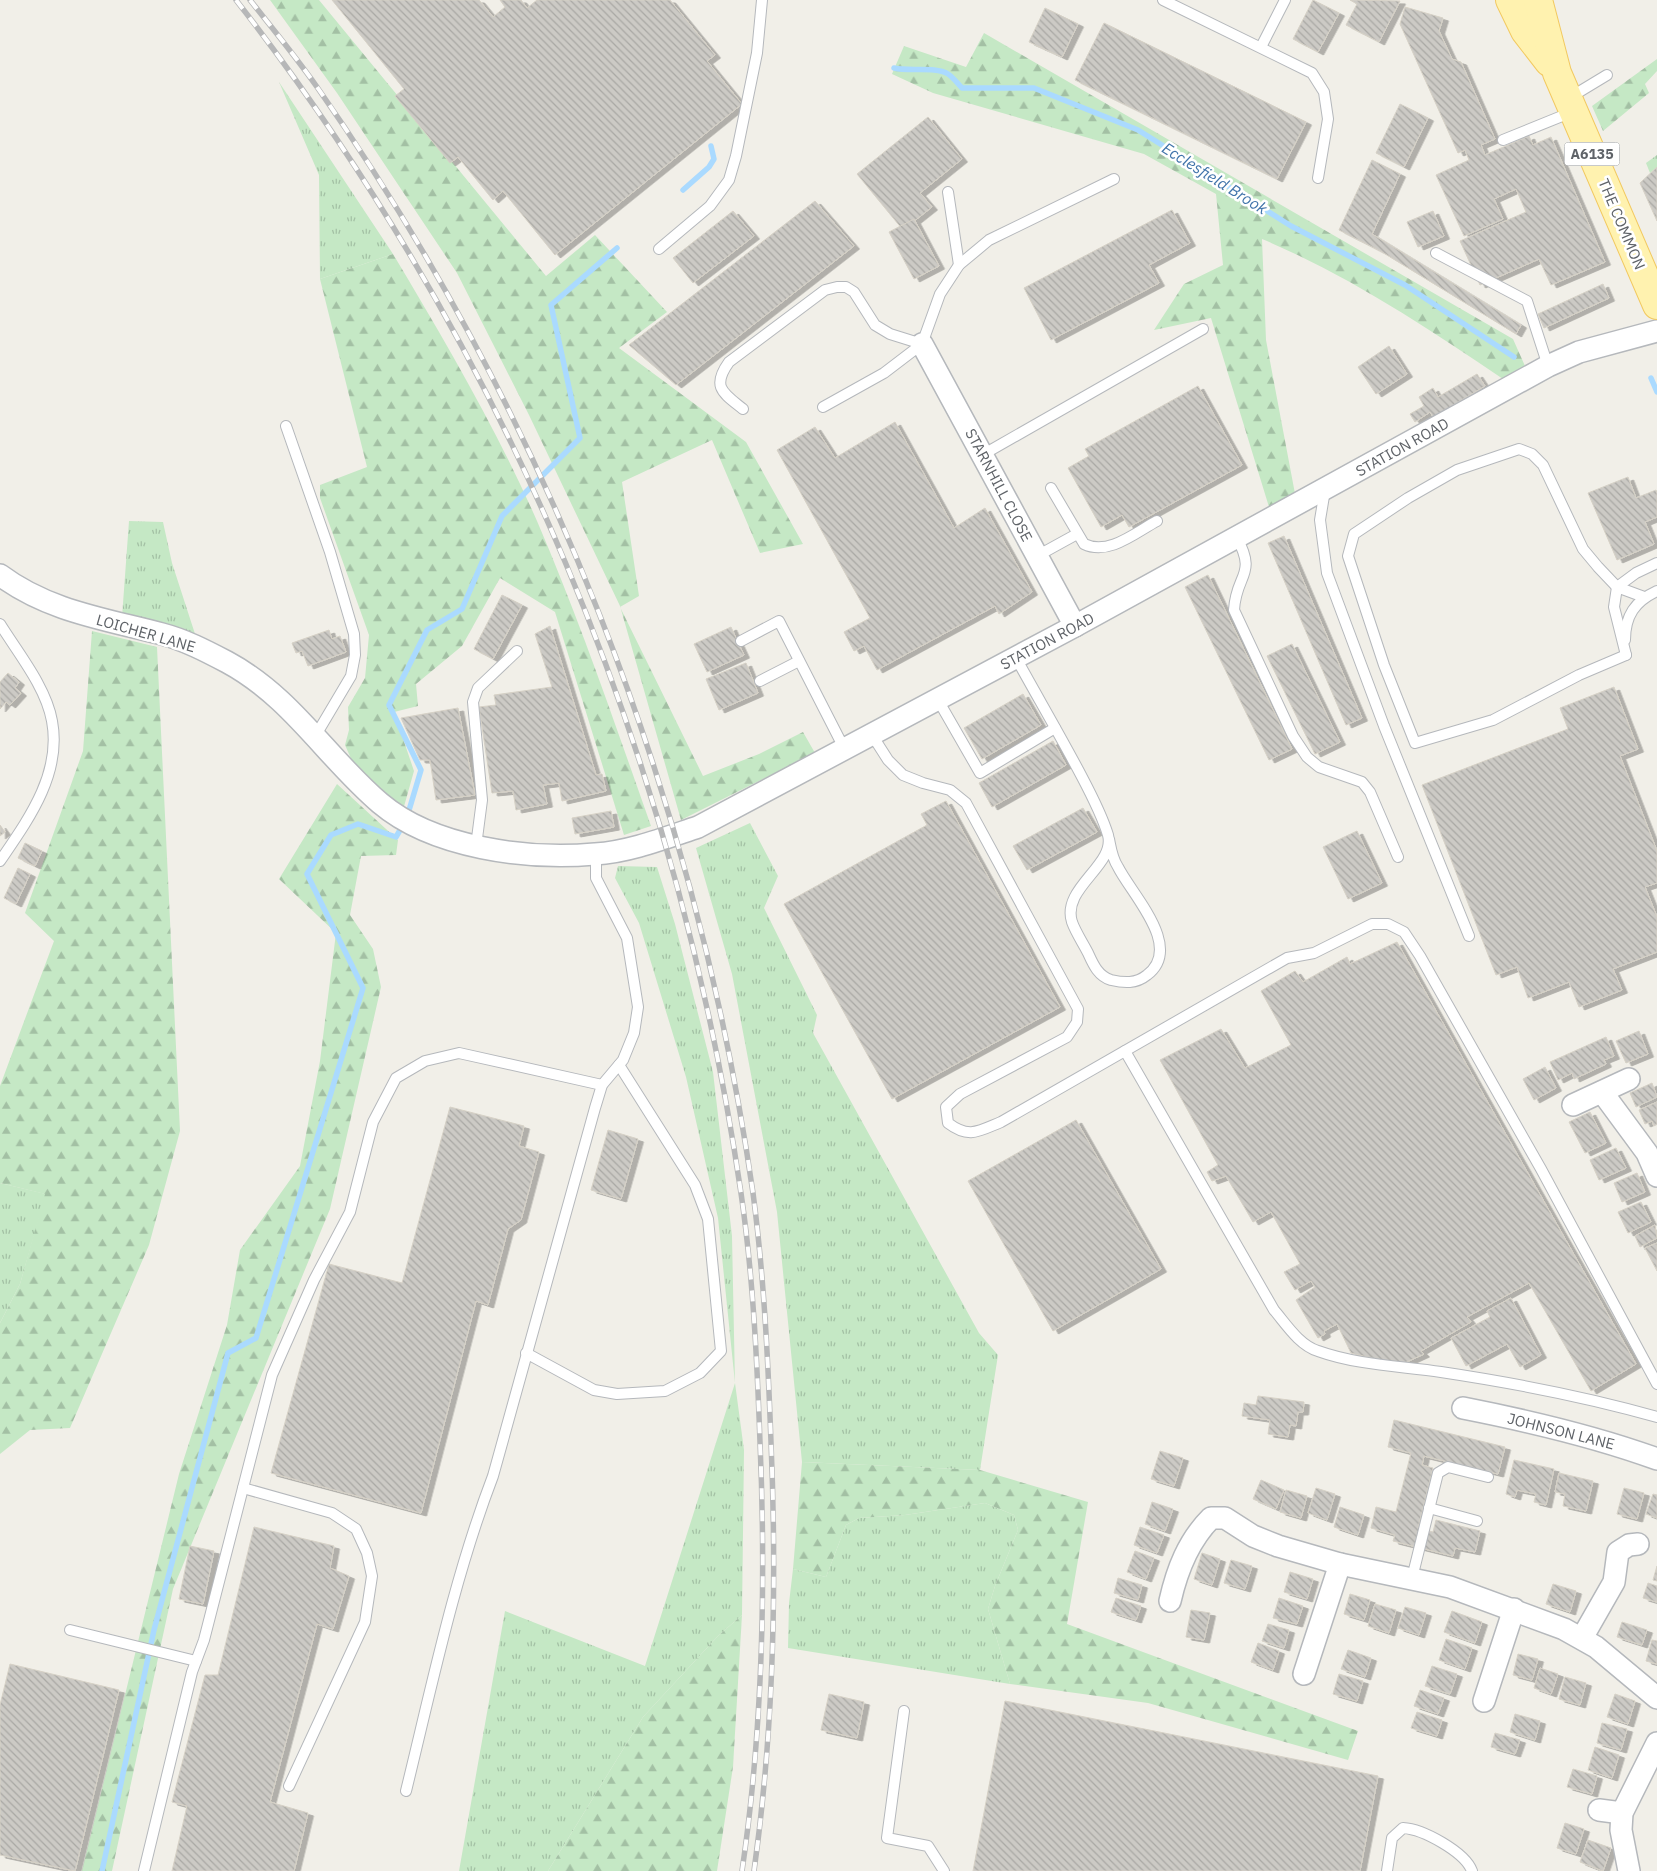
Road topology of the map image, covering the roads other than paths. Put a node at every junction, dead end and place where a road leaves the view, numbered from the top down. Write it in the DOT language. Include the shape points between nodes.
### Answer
graph roads {
  1 [pos="762,0"];
  2 [pos="1163,0"];
  3 [pos="1285,0"];
  4 [pos="1510,0"];
  5 [pos="1538,0"];
  6 [pos="1261,47"];
  7 [pos="1557,73"];
  8 [pos="1607,75"];
  9 [pos="1571,105"];
  10 [pos="1503,140"];
  11 [pos="1318,178"];
  12 [pos="1114,179"];
  13 [pos="948,192"];
  14 [pos="659,249"];
  15 [pos="1436,252"];
  16 [pos="959,265"];
  17 [pos="1657,305"];
  18 [pos="1204,329"];
  19 [pos="1657,331"];
  20 [pos="922,344"];
  21 [pos="1548,366"];
  22 [pos="824,407"];
  23 [pos="743,409"];
  24 [pos="286,426"];
  25 [pos="984,454"];
  26 [pos="1051,488"];
  27 [pos="1325,489"];
  28 [pos="1157,521"];
  29 [pos="1077,534"];
  30 [pos="1236,536"];
  31 [pos="1037,556"];
  32 [pos="1657,563"];
  33 [pos="0,575"];
  34 [pos="1617,587"];
  35 [pos="1657,591"];
  36 [pos="1644,597"];
  37 [pos="0,624"];
  38 [pos="1075,626"];
  39 [pos="741,640"];
  40 [pos="517,650"];
  41 [pos="1626,655"];
  42 [pos="1016,658"];
  43 [pos="799,661"];
  44 [pos="760,681"];
  45 [pos="938,700"];
  46 [pos="1055,728"];
  47 [pos="872,734"];
  48 [pos="316,735"];
  49 [pos="844,748"];
  50 [pos="414,827"];
  51 [pos="1109,839"];
  52 [pos="476,846"];
  53 [pos="596,854"];
  54 [pos="1398,857"];
  55 [pos="0,861"];
  56 [pos="1469,936"];
  57 [pos="1125,1051"];
  58 [pos="619,1065"];
  59 [pos="1629,1079"];
  60 [pos="602,1085"];
  61 [pos="1602,1092"];
  62 [pos="1573,1105"];
  63 [pos="1657,1176"];
  64 [pos="526,1353"];
  65 [pos="1657,1384"];
  66 [pos="1464,1408"];
  67 [pos="1657,1417"];
  68 [pos="1657,1459"];
  69 [pos="1488,1477"];
  70 [pos="242,1488"];
  71 [pos="1430,1508"];
  72 [pos="1477,1521"];
  73 [pos="1638,1544"];
  74 [pos="1340,1564"];
  75 [pos="1412,1578"];
  76 [pos="1170,1601"];
  77 [pos="1514,1609"];
  78 [pos="70,1630"];
  79 [pos="1582,1638"];
  80 [pos="196,1661"];
  81 [pos="1304,1674"];
  82 [pos="1657,1698"];
  83 [pos="1484,1701"];
  84 [pos="904,1711"];
  85 [pos="1657,1743"];
  86 [pos="289,1786"];
  87 [pos="406,1791"];
  88 [pos="1599,1810"];
  89 [pos="1622,1813"];
  90 [pos="144,1871"];
  91 [pos="944,1871"];
  92 [pos="1387,1871"];
  93 [pos="1472,1871"];
  94 [pos="1629,1871"];
  1 -- 14 [label="lane" via="757,53 729,180 710,206"];
  2 -- 6 [label="lane"];
  3 -- 6 [label="lane"];
  4 -- 7 [label="main road" via="1525,31"];
  5 -- 7 [label="main road, THE COMMON / A6135"];
  6 -- 11 [label="lane" via="1312,72 1324,92 1328,119"];
  7 -- 9 [label="main road, THE COMMON / A6135"];
  8 -- 9 [label="lane"];
  9 -- 10 [label="lane"];
  9 -- 17 [label="main road, THE COMMON / A6135"];
  12 -- 16 [label="lane" via="989,240"];
  13 -- 16 [label="lane"];
  15 -- 21 [label="lane" via="1527,301"];
  16 -- 20 [label="lane" via="940,294"];
  18 -- 25 [label="lane"];
  19 -- 21 [label="street, STATION ROAD" via="1579,352"];
  20 -- 22 [label="lane" via="884,373"];
  20 -- 23 [label="lane" via="890,334 875,325 854,292 846,287 825,290 729,362 720,374 723,393"];
  20 -- 25 [label="street, STARNHILL CLOSE"];
  21 -- 27 [label="street, STATION ROAD"];
  24 -- 48 [label="lane" via="330,552 354,634 351,676"];
  25 -- 31 [label="street, STARNHILL CLOSE"];
  26 -- 29 [label="lane"];
  27 -- 30 [label="street, STATION ROAD"];
  27 -- 56 [label="lane" via="1320,520 1327,573 1384,726"];
  28 -- 29 [label="lane" via="1114,545 1101,548 1084,544"];
  29 -- 31 [label="lane"];
  30 -- 38 [label="street, STATION ROAD"];
  30 -- 54 [label="lane" via="1247,562 1235,592 1234,610 1292,736 1319,767 1362,782 1370,792"];
  31 -- 38 [label="street, STARNHILL CLOSE"];
  32 -- 34 [label="lane"];
  33 -- 48 [label="street, LOICHER LANE" via="40,600 74,613 197,646 254,677 274,692"];
  34 -- 36 [label="lane"];
  34 -- 41 [label="lane" via="1614,607"];
  34 -- 41 [label="lane" via="1583,549 1543,465 1532,454 1519,450 1457,470 1408,498 1354,534 1348,556 1384,665 1415,743 1493,720 1578,675"];
  35 -- 36 [label="lane"];
  36 -- 41 [label="lane" via="1633,607 1628,618"];
  37 -- 55 [label="lane" via="41,691 52,720 54,743 50,770 39,800"];
  38 -- 42 [label="street, STATION ROAD"];
  39 -- 43 [label="lane" via="779,621"];
  40 -- 52 [label="lane" via="478,688 473,702 482,800"];
  42 -- 45 [label="street, STATION ROAD"];
  42 -- 46 [label="lane"];
  43 -- 44 [label="lane"];
  43 -- 49 [label="lane"];
  45 -- 46 [label="lane" via="980,774"];
  45 -- 47 [label="street, STATION ROAD"];
  46 -- 51 [label="lane" via="1103,818"];
  47 -- 49 [label="street, STATION ROAD"];
  47 -- 57 [label="lane" via="888,760 903,775 950,790 966,803 1078,1009 1077,1022 1067,1038 960,1094 946,1107 948,1123 959,1132 975,1133 1001,1122"];
  48 -- 50 [label="street, LOICHER LANE" via="380,803"];
  49 -- 53 [label="street, STATION ROAD" via="698,827 644,844"];
  50 -- 52 [label="street, STATION ROAD"];
  51 -- 51 [label="lane" via="1106,856 1081,886 1072,904 1072,921 1097,972 1125,983 1141,980 1155,969 1161,952 1156,928 1118,869"];
  52 -- 53 [label="street, STATION ROAD" via="548,855"];
  53 -- 58 [label="lane" via="596,878 627,938 638,1007 634,1033"];
  57 -- 65 [label="lane" via="1286,958 1314,953 1372,924 1388,924 1404,932 1541,1169"];
  57 -- 67 [label="lane" via="1274,1310 1301,1341 1316,1351 1370,1364 1442,1372 1607,1403"];
  58 -- 60 [label="lane"];
  58 -- 64 [label="lane" via="696,1185 708,1219 722,1352 700,1373 666,1391 617,1394 594,1390"];
  59 -- 61 [label="street"];
  60 -- 64 [label="lane"];
  60 -- 70 [label="lane" via="460,1053 425,1061 396,1078 373,1122 350,1212 314,1280 272,1375"];
  61 -- 62 [label="street"];
  61 -- 63 [label="street" via="1647,1153"];
  64 -- 87 [label="lane" via="493,1476 447,1620"];
  66 -- 68 [label="street, JOHNSON LANE" via="1538,1423"];
  69 -- 71 [label="lane" via="1448,1467 1441,1470"];
  70 -- 80 [label="lane"];
  70 -- 86 [label="lane" via="332,1513 356,1529 367,1553 372,1576 365,1622"];
  71 -- 72 [label="lane"];
  71 -- 75 [label="lane"];
  73 -- 79 [label="street" via="1628,1545 1618,1552 1614,1582"];
  74 -- 75 [label="street"];
  74 -- 76 [label="street" via="1278,1546 1225,1518 1211,1518 1191,1543 1176,1576"];
  74 -- 81 [label="street"];
  75 -- 77 [label="street"];
  77 -- 79 [label="street"];
  77 -- 83 [label="street"];
  78 -- 80 [label="lane"];
  79 -- 82 [label="street"];
  80 -- 90 [label="lane"];
  84 -- 91 [label="lane" via="887,1838 928,1846"];
  85 -- 89 [label="street"];
  88 -- 89 [label="street"];
  89 -- 94 [label="street" via="1621,1830"];
  92 -- 93 [label="lane" via="1392,1838 1403,1828 1412,1828 1453,1849 1469,1862"];
}
